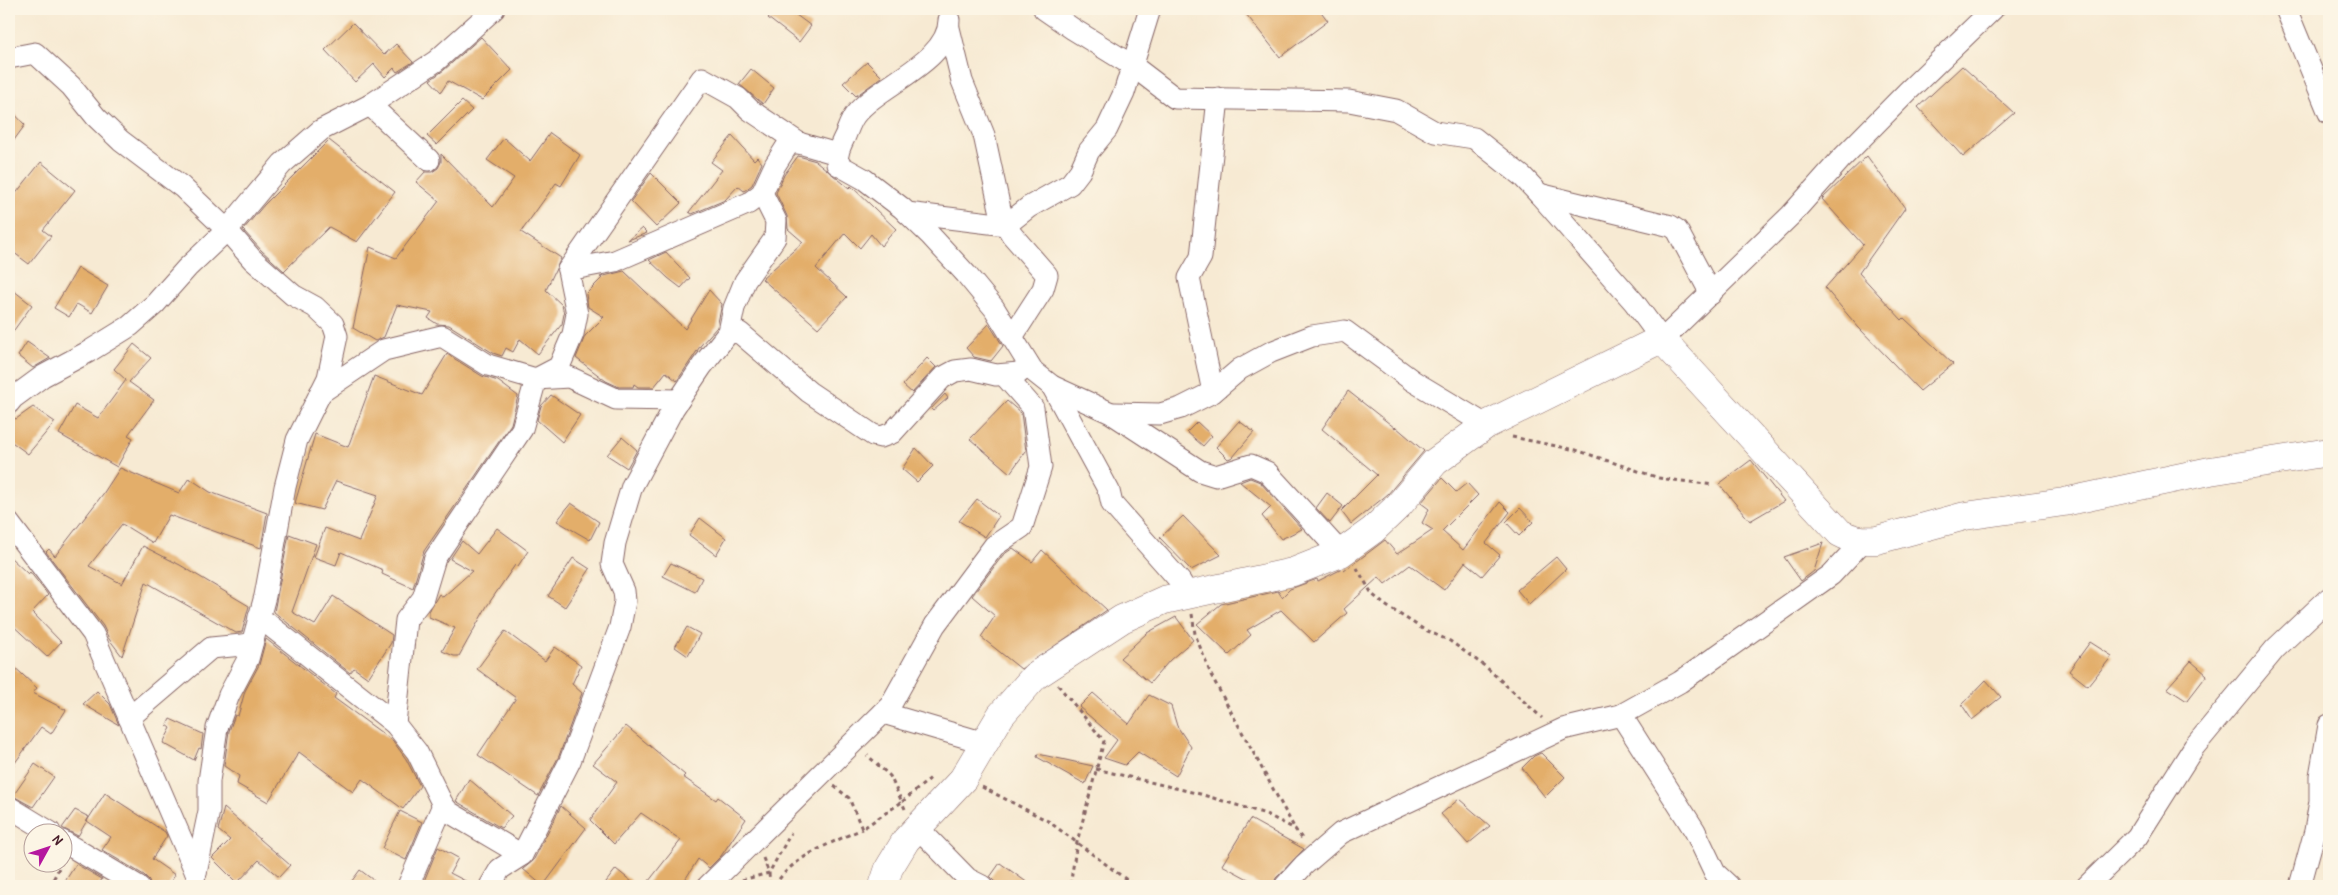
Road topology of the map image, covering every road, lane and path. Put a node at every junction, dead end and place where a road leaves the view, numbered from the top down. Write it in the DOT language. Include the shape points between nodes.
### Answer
graph roads {
  1 [pos="494,9"];
  2 [pos="1044,9"];
  3 [pos="1150,9"];
  4 [pos="1993,9"];
  5 [pos="2286,9"];
  6 [pos="947,16"];
  7 [pos="9,58"];
  8 [pos="1133,66"];
  9 [pos="1218,98"];
  10 [pos="370,105"];
  11 [pos="2329,113"];
  12 [pos="799,144"];
  13 [pos="837,154"];
  14 [pos="429,160"];
  15 [pos="762,193"];
  16 [pos="1539,194"];
  17 [pos="907,213"];
  18 [pos="1006,225"];
  19 [pos="227,230"];
  20 [pos="568,270"];
  21 [pos="1712,294"];
  22 [pos="729,332"];
  23 [pos="1012,337"];
  24 [pos="1662,340"];
  25 [pos="1034,371"];
  26 [pos="1004,375"];
  27 [pos="536,379"];
  28 [pos="1052,386"];
  29 [pos="1213,392"];
  30 [pos="320,393"];
  31 [pos="679,400"];
  32 [pos="9,404"];
  33 [pos="1111,413"];
  34 [pos="1483,428"];
  35 [pos="2329,452"];
  36 [pos="1713,485"];
  37 [pos="9,523"];
  38 [pos="1863,542"];
  39 [pos="1343,551"];
  40 [pos="1188,594"];
  41 [pos="2329,598"];
  42 [pos="259,617"];
  43 [pos="252,644"];
  44 [pos="1045,669"];
  45 [pos="883,713"];
  46 [pos="1621,715"];
  47 [pos="129,718"];
  48 [pos="395,724"];
  49 [pos="2329,725"];
  50 [pos="1557,731"];
  51 [pos="854,742"];
  52 [pos="985,743"];
  53 [pos="1096,769"];
  54 [pos="820,775"];
  55 [pos="963,779"];
  56 [pos="444,805"];
  57 [pos="9,806"];
  58 [pos="34,822"];
  59 [pos="918,828"];
  60 [pos="862,829"];
  61 [pos="1295,829"];
  62 [pos="755,838"];
  63 [pos="1077,842"];
  64 [pos="72,847"];
  65 [pos="522,855"];
  66 [pos="1315,855"];
  67 [pos="57,872"];
  68 [pos="197,880"];
  69 [pos="50,886"];
  70 [pos="138,886"];
  71 [pos="408,886"];
  72 [pos="490,886"];
  73 [pos="708,886"];
  74 [pos="770,886"];
  75 [pos="775,886"];
  76 [pos="883,886"];
  77 [pos="982,886"];
  78 [pos="1070,886"];
  79 [pos="1135,886"];
  80 [pos="1285,886"];
  81 [pos="1729,886"];
  82 [pos="2087,886"];
  83 [pos="2300,886"];
  1 -- 10 [label="street" via="436,61"];
  2 -- 8 [label="street"];
  3 -- 8 [label="street"];
  4 -- 21 [label="street" via="1907,92"];
  5 -- 11 [label="street"];
  6 -- 13 [label="street" via="944,40 934,52 854,115"];
  6 -- 18 [label="street" via="962,80 984,135"];
  7 -- 19 [label="street" via="35,53 71,86 121,141 182,187"];
  8 -- 9 [label="street" via="1175,98"];
  8 -- 18 [label="street" via="1107,130 1089,151 1070,184 1029,207"];
  9 -- 16 [label="street" via="1349,101 1396,110 1435,132 1474,138"];
  9 -- 29 [label="street" via="1200,257 1189,278"];
  10 -- 14 [label="street"];
  10 -- 19 [label="street" via="321,130 282,164"];
  12 -- 13 [label="street"];
  12 -- 15 [label="street" via="788,143"];
  12 -- 20 [label="street" via="738,98 702,78"];
  13 -- 17 [label="street" via="837,164 864,179"];
  15 -- 20 [label="street" via="748,203 615,261"];
  15 -- 22 [label="street" via="776,221 775,238 745,281"];
  16 -- 21 [label="street" via="1677,230"];
  16 -- 24 [label="street" via="1634,302"];
  17 -- 18 [label="street"];
  17 -- 23 [label="street" via="966,274 994,308"];
  18 -- 23 [label="street" via="1047,275 1043,289"];
  19 -- 30 [label="street" via="252,259 333,324 336,346 328,378"];
  19 -- 32 [label="street" via="130,326 43,376"];
  20 -- 27 [label="street" via="577,314 573,334 559,366"];
  21 -- 24 [label="street"];
  22 -- 26 [label="street" via="740,333 809,392 873,435 881,437 892,433 942,378 955,371 970,369"];
  22 -- 31 [label="street"];
  23 -- 25 [label="street"];
  24 -- 34 [label="street"];
  24 -- 38 [label="street" via="1840,533"];
  25 -- 26 [label="street"];
  25 -- 28 [label="street"];
  26 -- 45 [label="street" via="1033,408 1042,467 1022,527 994,546 935,625"];
  27 -- 30 [label="street" via="488,365 442,336 384,350"];
  27 -- 31 [label="street" via="569,377 616,399"];
  27 -- 48 [label="street" via="522,429 435,558 424,598 406,620"];
  28 -- 33 [label="street"];
  28 -- 40 [label="street" via="1109,492 1112,504"];
  29 -- 33 [label="street" via="1181,408 1160,414"];
  29 -- 34 [label="street" via="1240,369 1271,352 1312,336 1344,331"];
  30 -- 42 [label="street" via="297,440"];
  31 -- 65 [label="street" via="632,486 614,543 612,564 625,601 620,627 570,761"];
  33 -- 39 [label="street" via="1200,471 1216,476 1250,465 1267,472"];
  34 -- 36 [label="path" via="1576,450 1659,478"];
  34 -- 39 [label="street" via="1435,462 1373,530"];
  35 -- 38 [label="street" via="2210,471 2064,502 1965,516"];
  37 -- 47 [label="street" via="93,634"];
  38 -- 46 [label="street" via="1831,575 1680,682"];
  39 -- 40 [label="street" via="1293,572"];
  39 -- 50 [label="path" via="1372,594 1385,605 1423,629 1450,641 1486,667"];
  40 -- 44 [label="street" via="1164,600 1122,619"];
  40 -- 61 [label="path" via="1195,634 1211,675"];
  41 -- 82 [label="street" via="2275,650 2194,747 2137,836"];
  42 -- 43 [label="street"];
  42 -- 48 [label="street"];
  43 -- 47 [label="street" via="212,648"];
  43 -- 68 [label="street" via="218,728"];
  44 -- 52 [label="street" via="1035,676 1002,715"];
  44 -- 53 [label="path" via="1104,742"];
  45 -- 51 [label="street"];
  45 -- 52 [label="street"];
  46 -- 50 [label="street"];
  46 -- 81 [label="street" via="1695,832 1715,873"];
  47 -- 68 [label="street"];
  48 -- 56 [label="street" via="417,752"];
  49 -- 83 [label="street" via="2315,831"];
  50 -- 66 [label="street" via="1341,833"];
  51 -- 54 [label="street"];
  51 -- 60 [label="path" via="890,776 902,802"];
  52 -- 55 [label="street"];
  53 -- 61 [label="path" via="1200,794 1266,814"];
  53 -- 63 [label="path"];
  54 -- 60 [label="path" via="849,798"];
  54 -- 62 [label="street"];
  55 -- 59 [label="street"];
  55 -- 63 [label="path" via="1048,821"];
  56 -- 65 [label="street" via="449,812"];
  56 -- 71 [label="street"];
  57 -- 58 [label="street"];
  59 -- 76 [label="street" via="906,840 889,868"];
  59 -- 77 [label="street" via="968,879"];
  60 -- 75 [label="path" via="810,854 781,874"];
  61 -- 66 [label="path"];
  62 -- 73 [label="street"];
  62 -- 74 [label="path"];
  63 -- 78 [label="path"];
  63 -- 79 [label="path"];
  64 -- 70 [label="street"];
  65 -- 72 [label="street" via="500,869"];
  66 -- 80 [label="street"];
  67 -- 69 [label="path"];
}
